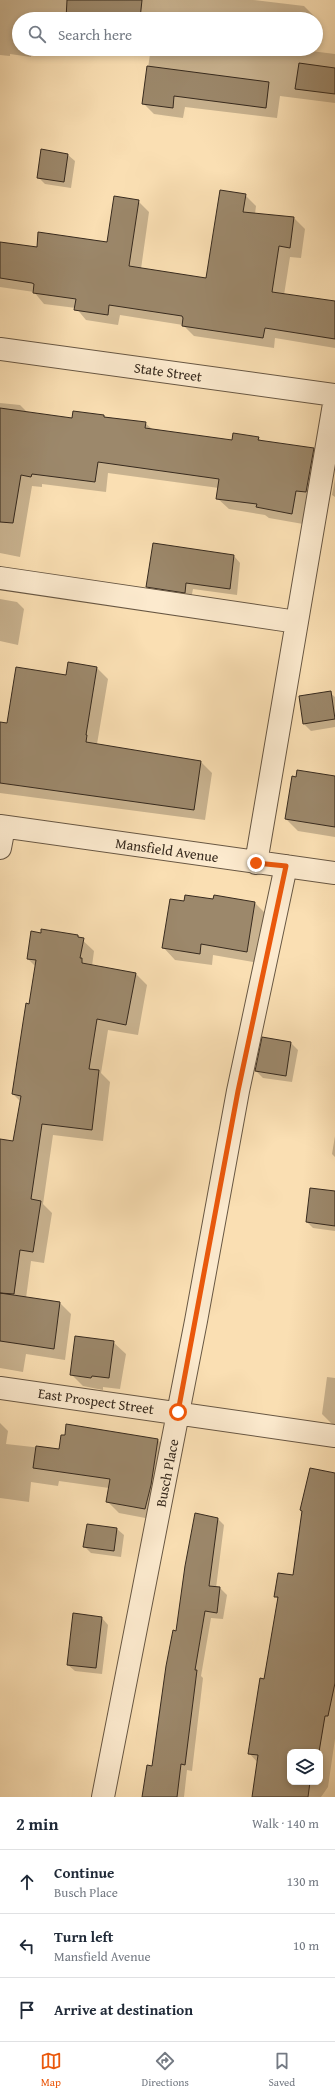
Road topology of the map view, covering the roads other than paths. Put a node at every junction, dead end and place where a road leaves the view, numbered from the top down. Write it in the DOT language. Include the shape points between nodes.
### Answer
graph roads {
  1 [pos="0,349"];
  2 [pos="335,394"];
  3 [pos="335,398"];
  4 [pos="0,578"];
  5 [pos="297,622"];
  6 [pos="2,826"];
  7 [pos="0,848"];
  8 [pos="256,863"];
  9 [pos="286,866"];
  10 [pos="335,874"];
  11 [pos="0,1388"];
  12 [pos="178,1412"];
  13 [pos="335,1436"];
  14 [pos="103,1797"];
  1 -- 2 [label="street, State Street"];
  3 -- 5 [label="street"];
  4 -- 5 [label="street"];
  5 -- 8 [label="street"];
  6 -- 7 [label="street"];
  6 -- 8 [label="street, Mansfield Avenue"];
  8 -- 9 [label="street, Mansfield Avenue"];
  9 -- 10 [label="street, Mansfield Avenue"];
  9 -- 12 [label="street, Busch Place" via="238,1091"];
  11 -- 12 [label="street, East Prospect Street"];
  12 -- 13 [label="street, East Prospect Street"];
  12 -- 14 [label="street, Busch Place"];
}
